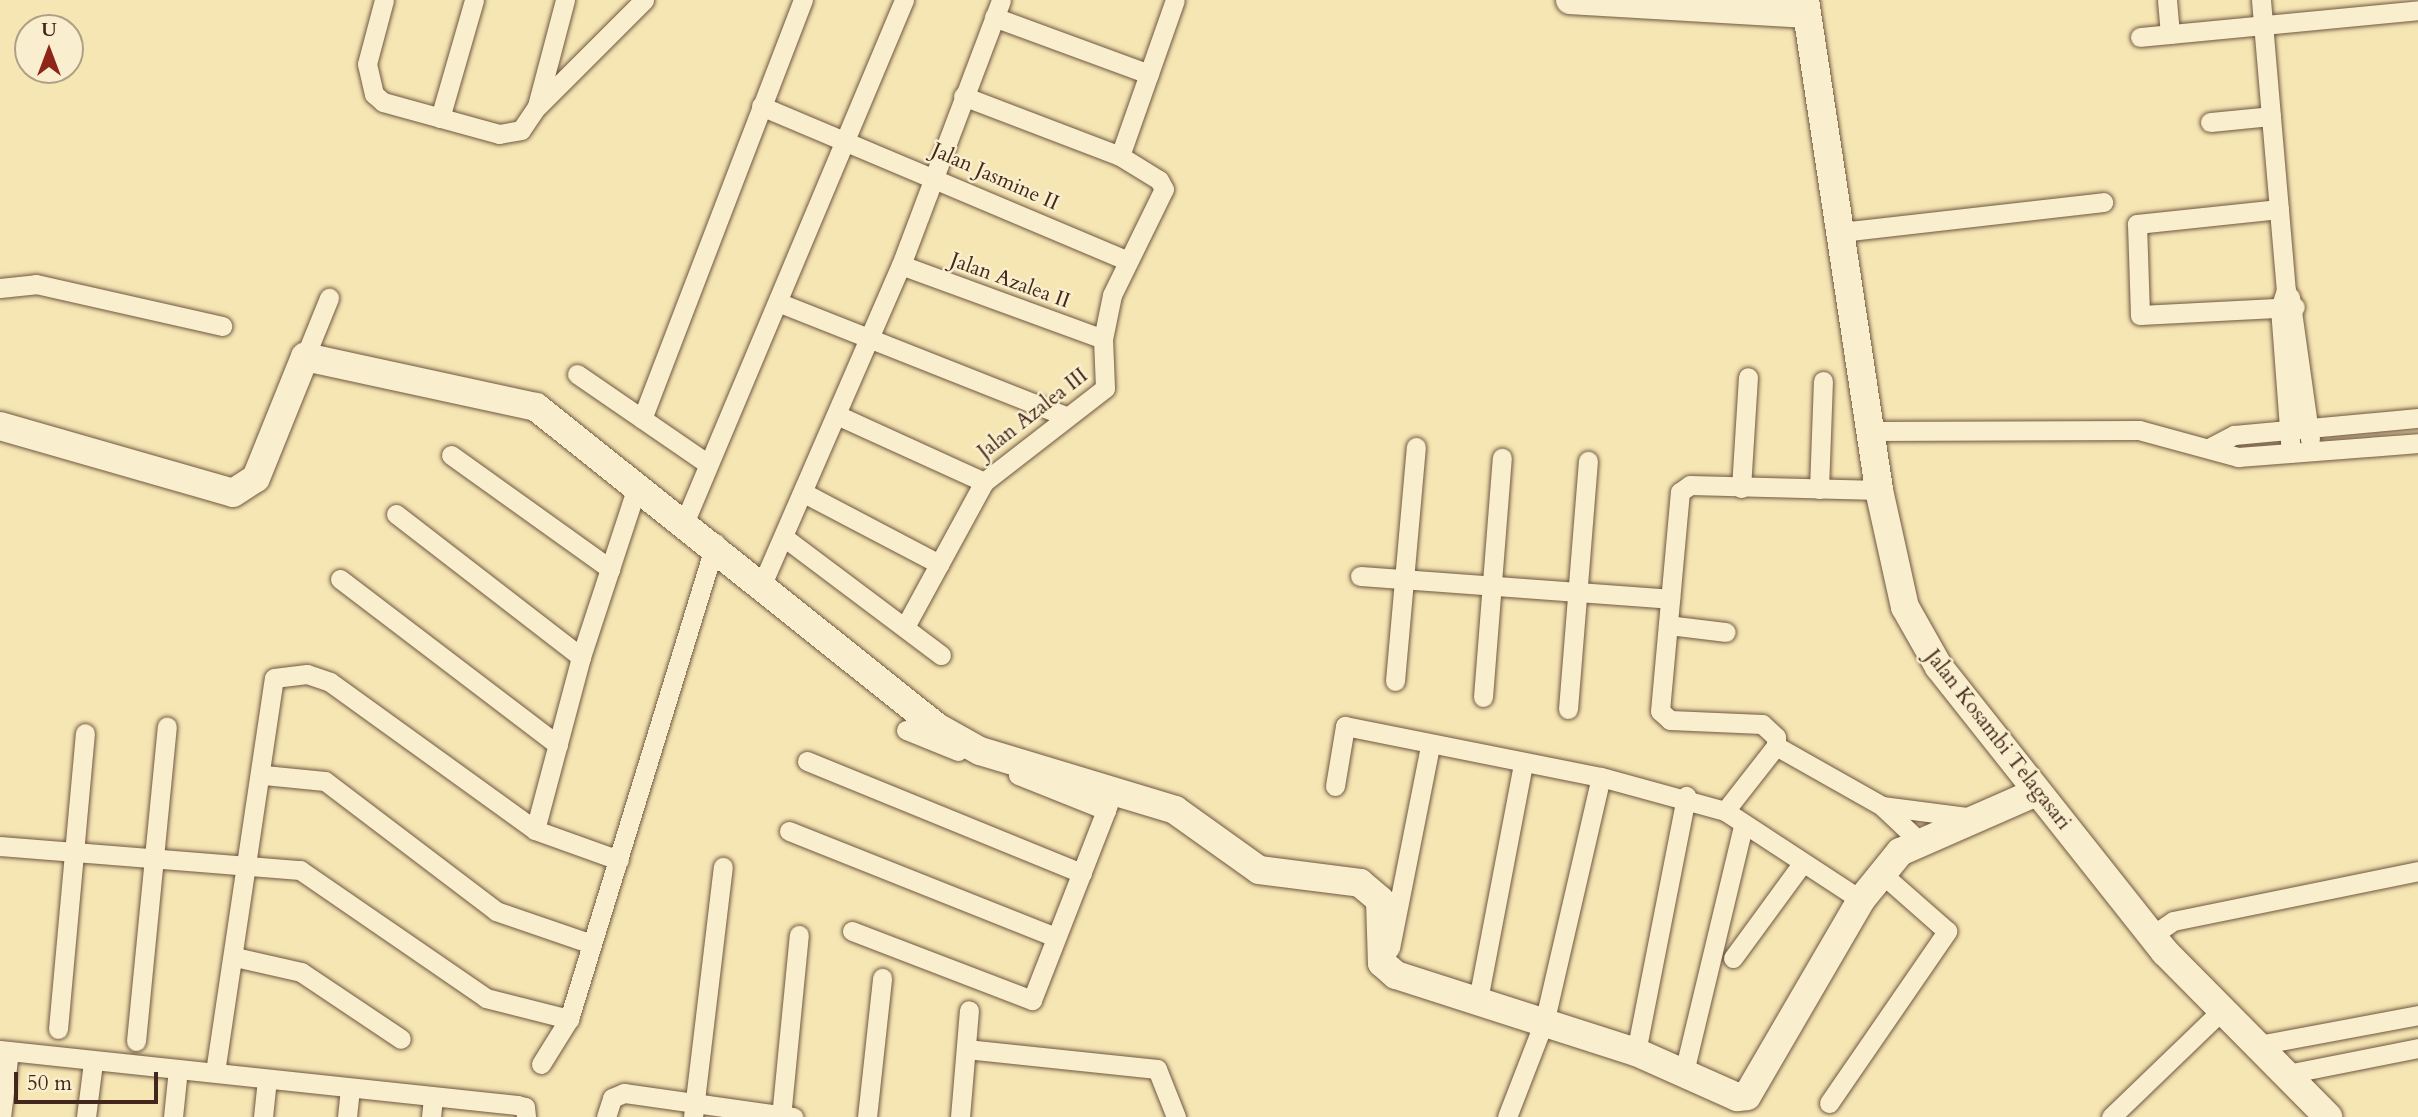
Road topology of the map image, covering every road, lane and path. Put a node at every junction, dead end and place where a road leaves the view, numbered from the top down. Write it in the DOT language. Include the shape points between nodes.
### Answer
graph roads {
  1 [pos="384,0"];
  2 [pos="474,0"];
  3 [pos="565,0"];
  4 [pos="644,0"];
  5 [pos="803,0"];
  6 [pos="904,0"];
  7 [pos="1175,0"];
  8 [pos="1570,0"];
  9 [pos="2167,0"];
  10 [pos="2261,0"];
  11 [pos="1768,6"];
  12 [pos="1806,7"];
  13 [pos="2348,8"];
  14 [pos="997,9"];
  15 [pos="2418,10"];
  16 [pos="2263,23"];
  17 [pos="2170,34"];
  18 [pos="2140,37"];
  19 [pos="1149,74"];
  20 [pos="963,96"];
  21 [pos="537,106"];
  22 [pos="761,106"];
  23 [pos="2271,116"];
  24 [pos="440,118"];
  25 [pos="2210,122"];
  26 [pos="842,139"];
  27 [pos="1120,156"];
  28 [pos="934,174"];
  29 [pos="2104,202"];
  30 [pos="2279,209"];
  31 [pos="1841,232"];
  32 [pos="1128,261"];
  33 [pos="901,265"];
  34 [pos="0,288"];
  35 [pos="329,298"];
  36 [pos="2287,302"];
  37 [pos="780,303"];
  38 [pos="222,326"];
  39 [pos="869,337"];
  40 [pos="1102,339"];
  41 [pos="305,357"];
  42 [pos="578,374"];
  43 [pos="1748,377"];
  44 [pos="1823,381"];
  45 [pos="837,415"];
  46 [pos="1063,415"];
  47 [pos="2418,418"];
  48 [pos="642,419"];
  49 [pos="0,426"];
  50 [pos="2310,428"];
  51 [pos="2289,429"];
  52 [pos="1870,431"];
  53 [pos="2418,443"];
  54 [pos="1416,447"];
  55 [pos="2211,447"];
  56 [pos="2301,452"];
  57 [pos="451,455"];
  58 [pos="1502,458"];
  59 [pos="1588,461"];
  60 [pos="708,464"];
  61 [pos="984,482"];
  62 [pos="638,484"];
  63 [pos="1741,488"];
  64 [pos="1819,489"];
  65 [pos="1879,491"];
  66 [pos="804,493"];
  67 [pos="396,514"];
  68 [pos="685,521"];
  69 [pos="785,538"];
  70 [pos="715,543"];
  71 [pos="939,564"];
  72 [pos="610,569"];
  73 [pos="1360,576"];
  74 [pos="340,579"];
  75 [pos="1404,580"];
  76 [pos="764,582"];
  77 [pos="1491,588"];
  78 [pos="1576,596"];
  79 [pos="1670,599"];
  80 [pos="906,625"];
  81 [pos="1668,625"];
  82 [pos="1726,632"];
  83 [pos="941,654"];
  84 [pos="581,657"];
  85 [pos="1395,681"];
  86 [pos="1483,698"];
  87 [pos="1568,709"];
  88 [pos="910,719"];
  89 [pos="167,727"];
  90 [pos="85,733"];
  91 [pos="558,745"];
  92 [pos="1430,746"];
  93 [pos="1776,746"];
  94 [pos="807,761"];
  95 [pos="1523,764"];
  96 [pos="264,775"];
  97 [pos="1601,777"];
  98 [pos="1335,786"];
  99 [pos="2036,792"];
  100 [pos="1686,796"];
  101 [pos="1109,801"];
  102 [pos="1882,806"];
  103 [pos="1725,811"];
  104 [pos="1978,818"];
  105 [pos="1743,826"];
  106 [pos="535,830"];
  107 [pos="789,831"];
  108 [pos="1918,840"];
  109 [pos="0,846"];
  110 [pos="74,850"];
  111 [pos="620,860"];
  112 [pos="154,862"];
  113 [pos="1801,865"];
  114 [pos="723,867"];
  115 [pos="249,869"];
  116 [pos="2418,871"];
  117 [pos="1082,873"];
  118 [pos="1881,873"];
  119 [pos="1861,900"];
  120 [pos="852,931"];
  121 [pos="799,935"];
  122 [pos="2153,935"];
  123 [pos="1056,937"];
  124 [pos="589,943"];
  125 [pos="235,957"];
  126 [pos="1733,958"];
  127 [pos="1386,969"];
  128 [pos="882,978"];
  129 [pos="1478,1000"];
  130 [pos="969,1010"];
  131 [pos="2220,1012"];
  132 [pos="2418,1016"];
  133 [pos="569,1019"];
  134 [pos="1545,1019"];
  135 [pos="58,1029"];
  136 [pos="401,1039"];
  137 [pos="136,1041"];
  138 [pos="2253,1046"];
  139 [pos="2418,1048"];
  140 [pos="966,1049"];
  141 [pos="4,1050"];
  142 [pos="1636,1052"];
  143 [pos="93,1062"];
  144 [pos="541,1064"];
  145 [pos="178,1069"];
  146 [pos="215,1072"];
  147 [pos="1684,1072"];
  148 [pos="2283,1075"];
  149 [pos="267,1079"];
  150 [pos="351,1088"];
  151 [pos="1829,1103"];
  152 [pos="1747,1107"];
  153 [pos="432,1108"];
  154 [pos="2130,1109"];
  155 [pos="694,1112"];
  156 [pos="1,1117"];
  157 [pos="86,1117"];
  158 [pos="173,1117"];
  159 [pos="263,1117"];
  160 [pos="347,1117"];
  161 [pos="526,1117"];
  162 [pos="606,1117"];
  163 [pos="785,1117"];
  164 [pos="867,1117"];
  165 [pos="960,1117"];
  166 [pos="1176,1117"];
  167 [pos="1507,1117"];
  168 [pos="2111,1117"];
  169 [pos="2328,1117"];
  1 -- 24 [label="street" via="367,64 369,86 383,102"];
  2 -- 24 [label="street"];
  3 -- 21 [label="street"];
  4 -- 21 [label="street"];
  5 -- 22 [label="street"];
  6 -- 26 [label="street"];
  7 -- 19 [label="street"];
  8 -- 11 [label="street"];
  9 -- 17 [label="street"];
  10 -- 16 [label="street"];
  11 -- 12 [label="street"];
  12 -- 31 [label="street, Jalan Kosambi Telagasari"];
  13 -- 15 [label="street"];
  13 -- 16 [label="street"];
  14 -- 19 [label="street"];
  14 -- 20 [label="street"];
  16 -- 17 [label="street"];
  16 -- 23 [label="street"];
  17 -- 18 [label="street"];
  19 -- 27 [label="street"];
  20 -- 27 [label="street"];
  20 -- 28 [label="street"];
  21 -- 24 [label="street" via="512,132"];
  22 -- 26 [label="street, Jalan Jasmine II"];
  22 -- 48 [label="street"];
  23 -- 25 [label="street"];
  23 -- 30 [label="street"];
  26 -- 28 [label="street, Jalan Jasmine II"];
  26 -- 37 [label="street"];
  27 -- 32 [label="street, Jalan Azalea III" via="1159,180 1164,189"];
  28 -- 32 [label="street, Jalan Jasmine II"];
  28 -- 33 [label="street"];
  29 -- 31 [label="street"];
  30 -- 36 [label="street"];
  30 -- 36 [label="street" via="2142,221 2134,236 2142,318"];
  31 -- 52 [label="street, Jalan Kosambi Telagasari"];
  32 -- 40 [label="street, Jalan Azalea III" via="1112,295"];
  33 -- 39 [label="street"];
  33 -- 40 [label="street, Jalan Azalea II"];
  34 -- 38 [label="street" via="36,284"];
  35 -- 41 [label="street"];
  36 -- 50 [label="street"];
  36 -- 51 [label="street"];
  37 -- 39 [label="street"];
  37 -- 60 [label="street"];
  39 -- 45 [label="street"];
  39 -- 46 [label="street"];
  40 -- 46 [label="street, Jalan Azalea III" via="1105,388"];
  41 -- 49 [label="street" via="256,478 241,492"];
  41 -- 62 [label="street" via="536,407"];
  42 -- 48 [label="street"];
  43 -- 63 [label="street"];
  44 -- 64 [label="street"];
  45 -- 61 [label="street"];
  45 -- 66 [label="street"];
  46 -- 61 [label="street, Jalan Azalea III"];
  47 -- 50 [label="street"];
  48 -- 60 [label="street"];
  50 -- 51 [label="street"];
  50 -- 56 [label="street"];
  51 -- 55 [label="street" via="2234,435"];
  51 -- 56 [label="street"];
  52 -- 55 [label="street" via="2116,428"];
  52 -- 65 [label="street, Jalan Kosambi Telagasari"];
  53 -- 56 [label="street"];
  54 -- 75 [label="street"];
  55 -- 56 [label="street" via="2238,457"];
  57 -- 72 [label="street"];
  58 -- 77 [label="street"];
  59 -- 78 [label="street"];
  60 -- 68 [label="street"];
  61 -- 71 [label="street, Jalan Azalea III"];
  62 -- 68 [label="street"];
  62 -- 72 [label="street"];
  63 -- 64 [label="street"];
  63 -- 79 [label="street" via="1690,485 1680,492"];
  64 -- 65 [label="street"];
  65 -- 99 [label="street, Jalan Kosambi Telagasari" via="1896,575 1921,638"];
  66 -- 69 [label="street"];
  66 -- 71 [label="street"];
  67 -- 84 [label="street"];
  68 -- 70 [label="street"];
  69 -- 76 [label="street"];
  69 -- 80 [label="street"];
  70 -- 76 [label="street"];
  70 -- 111 [label="street"];
  71 -- 80 [label="street, Jalan Azalea III"];
  72 -- 84 [label="street"];
  73 -- 75 [label="street"];
  74 -- 91 [label="street"];
  75 -- 77 [label="street"];
  75 -- 85 [label="street"];
  76 -- 88 [label="street"];
  77 -- 78 [label="street"];
  77 -- 86 [label="street"];
  78 -- 79 [label="street"];
  78 -- 87 [label="street"];
  79 -- 81 [label="street"];
  80 -- 83 [label="street"];
  81 -- 82 [label="street"];
  81 -- 93 [label="street" via="1658,698 1662,716 1762,724 1773,732"];
  84 -- 91 [label="street"];
  88 -- 101 [label="street"];
  88 -- 101 [label="street"];
  89 -- 112 [label="street"];
  90 -- 110 [label="street"];
  91 -- 106 [label="street"];
  92 -- 95 [label="street"];
  92 -- 98 [label="street" via="1345,726"];
  92 -- 127 [label="street"];
  93 -- 102 [label="street"];
  93 -- 103 [label="street"];
  94 -- 117 [label="street"];
  95 -- 97 [label="street"];
  95 -- 129 [label="street"];
  96 -- 106 [label="street" via="270,682 307,674 330,682"];
  96 -- 115 [label="street"];
  96 -- 124 [label="street" via="325,781 496,911"];
  97 -- 100 [label="street"];
  97 -- 134 [label="street"];
  99 -- 104 [label="street"];
  99 -- 122 [label="street, Jalan Kosambi Telagasari"];
  100 -- 103 [label="street"];
  100 -- 142 [label="street"];
  101 -- 117 [label="street"];
  101 -- 127 [label="street" via="1175,810 1268,873 1370,888 1381,907"];
  102 -- 104 [label="street"];
  102 -- 108 [label="street"];
  103 -- 105 [label="street"];
  104 -- 108 [label="street"];
  105 -- 113 [label="street"];
  105 -- 147 [label="street"];
  106 -- 111 [label="street"];
  107 -- 123 [label="street"];
  108 -- 118 [label="street"];
  109 -- 110 [label="street"];
  110 -- 112 [label="street"];
  110 -- 135 [label="street"];
  111 -- 124 [label="street"];
  112 -- 115 [label="street"];
  112 -- 137 [label="street"];
  113 -- 119 [label="street"];
  113 -- 126 [label="street"];
  114 -- 155 [label="street"];
  115 -- 125 [label="street"];
  115 -- 133 [label="street" via="312,875 486,998"];
  116 -- 122 [label="street" via="2173,921"];
  117 -- 123 [label="street"];
  118 -- 119 [label="street"];
  118 -- 151 [label="street" via="1947,931"];
  119 -- 152 [label="street"];
  120 -- 123 [label="street" via="1032,1000"];
  121 -- 163 [label="street"];
  122 -- 131 [label="street, Jalan Kosambi Telagasari"];
  124 -- 133 [label="street"];
  125 -- 136 [label="street" via="300,972"];
  125 -- 146 [label="street"];
  127 -- 129 [label="street"];
  128 -- 164 [label="street"];
  129 -- 134 [label="street"];
  130 -- 140 [label="street"];
  131 -- 138 [label="street, Jalan Kosambi Telagasari"];
  131 -- 154 [label="street"];
  132 -- 138 [label="street"];
  133 -- 144 [label="street"];
  134 -- 142 [label="street"];
  134 -- 167 [label="street"];
  138 -- 148 [label="street, Jalan Kosambi Telagasari"];
  139 -- 148 [label="street"];
  140 -- 165 [label="street"];
  140 -- 166 [label="street" via="1157,1069"];
  141 -- 143 [label="street"];
  141 -- 156 [label="street"];
  142 -- 147 [label="street"];
  143 -- 145 [label="street"];
  143 -- 157 [label="street"];
  145 -- 146 [label="street"];
  145 -- 158 [label="street"];
  146 -- 149 [label="street"];
  147 -- 152 [label="street"];
  148 -- 169 [label="street, Jalan Kosambi Telagasari"];
  149 -- 150 [label="street"];
  149 -- 159 [label="street"];
  150 -- 153 [label="street"];
  150 -- 160 [label="street"];
  153 -- 161 [label="street" via="521,1105"];
  154 -- 168 [label="street"];
  155 -- 162 [label="street" via="624,1093 612,1098"];
  155 -- 163 [label="street"];
}
